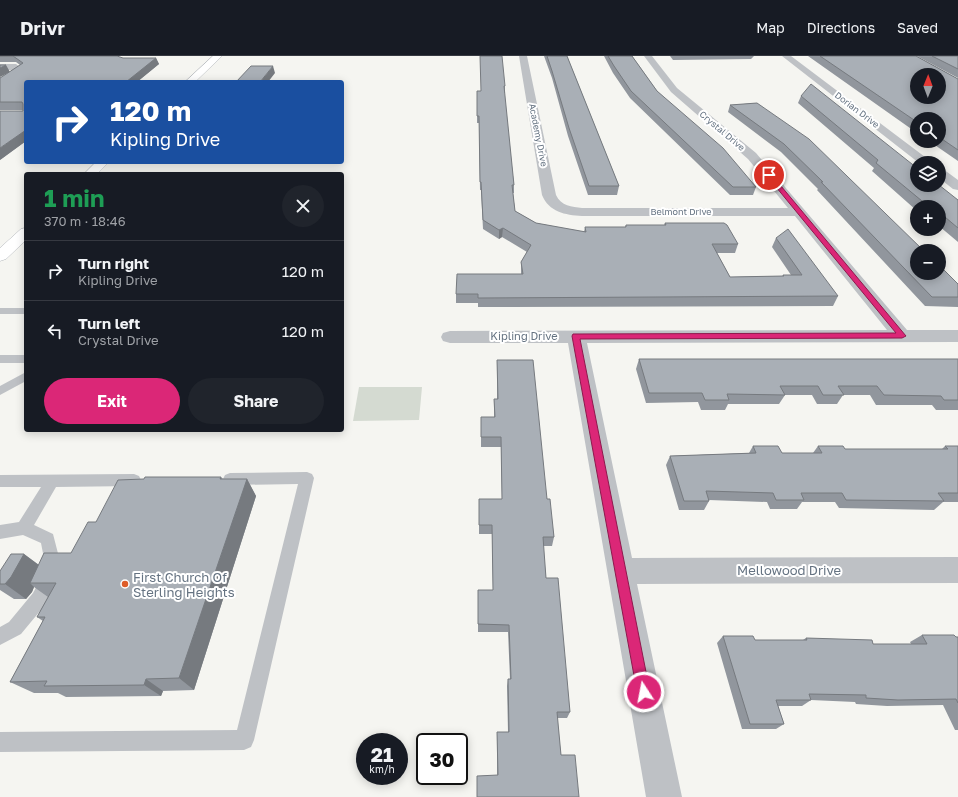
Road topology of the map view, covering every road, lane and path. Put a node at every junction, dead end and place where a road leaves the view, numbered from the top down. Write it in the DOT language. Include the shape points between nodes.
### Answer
graph roads {
  1 [pos="218,56"];
  2 [pos="523,56"];
  3 [pos="648,56"];
  4 [pos="786,56"];
  5 [pos="0,66"];
  6 [pos="192,80"];
  7 [pos="0,82"];
  8 [pos="918,156"];
  9 [pos="101,164"];
  10 [pos="92,172"];
  11 [pos="946,177"];
  12 [pos="958,186"];
  13 [pos="562,208"];
  14 [pos="800,212"];
  15 [pos="24,234"];
  16 [pos="0,256"];
  17 [pos="0,311"];
  18 [pos="24,311"];
  19 [pos="450,336"];
  20 [pos="576,336"];
  21 [pos="902,336"];
  22 [pos="958,336"];
  23 [pos="0,358"];
  24 [pos="24,359"];
  25 [pos="24,377"];
  26 [pos="0,392"];
  27 [pos="212,479"];
  28 [pos="148,480"];
  29 [pos="0,481"];
  30 [pos="52,481"];
  31 [pos="24,528"];
  32 [pos="0,532"];
  33 [pos="958,570"];
  34 [pos="621,571"];
  35 [pos="0,636"];
  36 [pos="0,742"];
  37 [pos="664,797"];
  1 -- 6 [label="main road"];
  2 -- 13 [label="street, Academy Drive" via="549,195 553,204"];
  3 -- 14 [label="street, Crystal Drive" via="674,90 752,156"];
  4 -- 8 [label="street, Dorian Drive"];
  5 -- 7 [label="street" via="16,67 21,70"];
  9 -- 10 [label="main road"];
  11 -- 12 [label="street"];
  13 -- 14 [label="street, Belmont Drive" via="582,212"];
  14 -- 21 [label="street, Crystal Drive"];
  15 -- 16 [label="main road"];
  17 -- 18 [label="lane"];
  19 -- 20 [label="street, Kipling Drive"];
  20 -- 21 [label="street, Kipling Drive"];
  20 -- 34 [label="street"];
  21 -- 22 [label="street, Kipling Drive"];
  23 -- 24 [label="lane"];
  25 -- 26 [label="lane"];
  27 -- 36 [label="lane" via="307,478 244,740"];
  28 -- 30 [label="lane"];
  29 -- 30 [label="lane"];
  30 -- 31 [label="lane"];
  31 -- 32 [label="lane"];
  31 -- 35 [label="lane" via="48,539 54,569 39,598 15,628"];
  33 -- 34 [label="street, Mellowood Drive"];
  34 -- 37 [label="street"];
}
